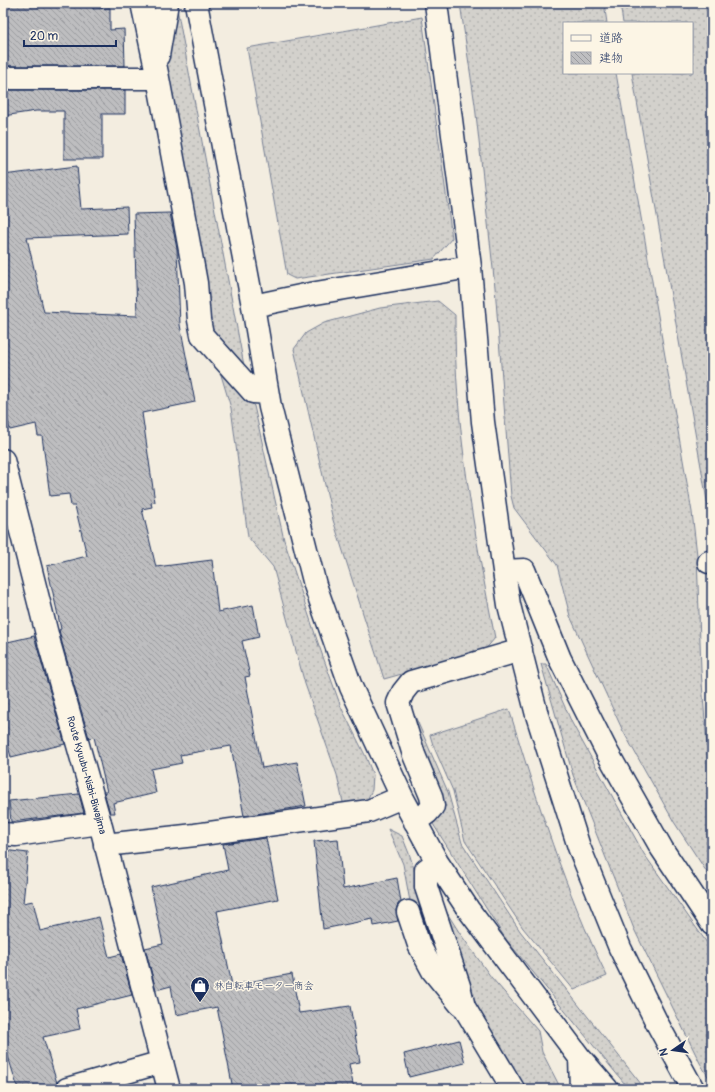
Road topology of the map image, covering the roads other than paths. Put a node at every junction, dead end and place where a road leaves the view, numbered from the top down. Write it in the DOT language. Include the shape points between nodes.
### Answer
graph roads {
  1 [pos="142,3"];
  2 [pos="167,3"];
  3 [pos="196,3"];
  4 [pos="436,3"];
  5 [pos="153,57"];
  6 [pos="3,78"];
  7 [pos="158,78"];
  8 [pos="470,267"];
  9 [pos="253,306"];
  10 [pos="268,392"];
  11 [pos="3,460"];
  12 [pos="504,571"];
  13 [pos="521,650"];
  14 [pos="402,797"];
  15 [pos="415,822"];
  16 [pos="100,823"];
  17 [pos="3,834"];
  18 [pos="105,845"];
  19 [pos="437,862"];
  20 [pos="408,912"];
  21 [pos="712,924"];
  22 [pos="464,1007"];
  23 [pos="580,1058"];
  24 [pos="162,1062"];
  25 [pos="67,1089"];
  26 [pos="169,1089"];
  27 [pos="512,1089"];
  28 [pos="581,1089"];
  29 [pos="607,1089"];
  30 [pos="693,1089"];
  1 -- 5 [label="street"];
  2 -- 5 [label="street" via="158,56"];
  3 -- 9 [label="street"];
  4 -- 8 [label="street"];
  5 -- 7 [label="street"];
  6 -- 7 [label="street"];
  7 -- 10 [label="street" via="196,284 202,335 253,392"];
  8 -- 9 [label="street"];
  8 -- 12 [label="street" via="483,422"];
  9 -- 10 [label="street"];
  10 -- 14 [label="street" via="315,585 351,687"];
  11 -- 16 [label="street, Route Kyuubu-Nishi-Biwajima" via="50,646"];
  12 -- 13 [label="street" via="509,605"];
  12 -- 21 [label="street" via="524,570 560,659 607,752 662,850"];
  13 -- 15 [label="street" via="411,682 403,692 398,703 433,806"];
  13 -- 30 [label="street" via="537,715 579,847 620,948"];
  14 -- 15 [label="street"];
  14 -- 18 [label="street" via="369,811"];
  15 -- 19 [label="street"];
  16 -- 17 [label="street" via="43,832"];
  16 -- 18 [label="street, Route Kyuubu-Nishi-Biwajima"];
  18 -- 24 [label="street, Route Kyuubu-Nishi-Biwajima"];
  19 -- 22 [label="street" via="426,870 426,887 460,986"];
  19 -- 23 [label="street" via="468,909"];
  20 -- 22 [label="street" via="419,945 433,971"];
  22 -- 27 [label="street"];
  23 -- 28 [label="street"];
  23 -- 29 [label="street"];
  24 -- 25 [label="street"];
  24 -- 26 [label="street, Route Kyuubu-Nishi-Biwajima"];
}
